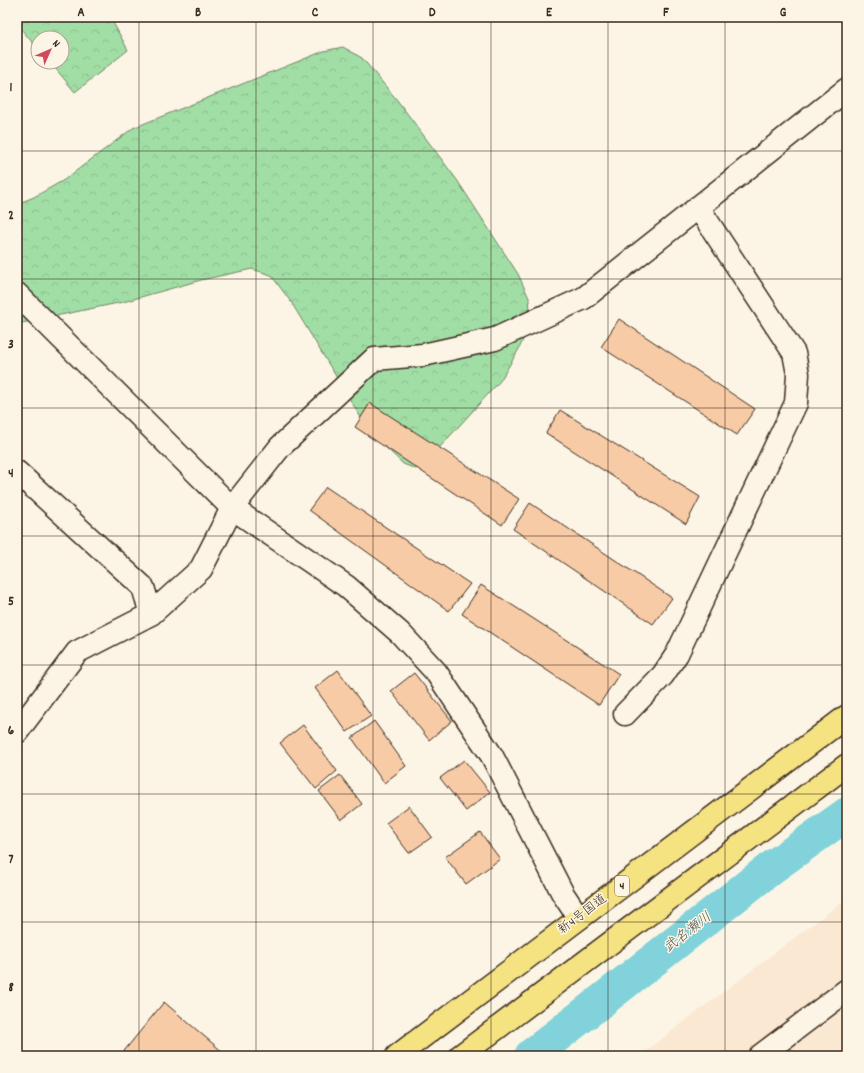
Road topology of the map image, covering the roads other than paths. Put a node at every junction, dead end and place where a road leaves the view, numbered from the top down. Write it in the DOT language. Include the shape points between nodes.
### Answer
graph roads {
  1 [pos="847,89"];
  2 [pos="698,207"];
  3 [pos="17,294"];
  4 [pos="17,472"];
  5 [pos="232,508"];
  6 [pos="151,614"];
  7 [pos="625,714"];
  8 [pos="847,716"];
  9 [pos="17,732"];
  10 [pos="847,765"];
  11 [pos="579,918"];
  12 [pos="847,990"];
  13 [pos="397,1056"];
  14 [pos="460,1056"];
  15 [pos="760,1056"];
  1 -- 2 [label="street"];
  2 -- 5 [label="street" via="584,298 495,339 423,355 374,359 280,447"];
  2 -- 7 [label="street" via="794,353 798,374 796,403 677,654 663,675"];
  3 -- 5 [label="street"];
  4 -- 6 [label="street" via="143,587"];
  5 -- 6 [label="street" via="201,569"];
  5 -- 11 [label="street" via="346,586 400,633 436,672 492,756 563,894"];
  6 -- 9 [label="street" via="77,652"];
  8 -- 11 [label="highway, 新4号国道 / 4"];
  10 -- 14 [label="highway"];
  11 -- 13 [label="highway, 新4号国道 / 4"];
  12 -- 15 [label="street"];
}
